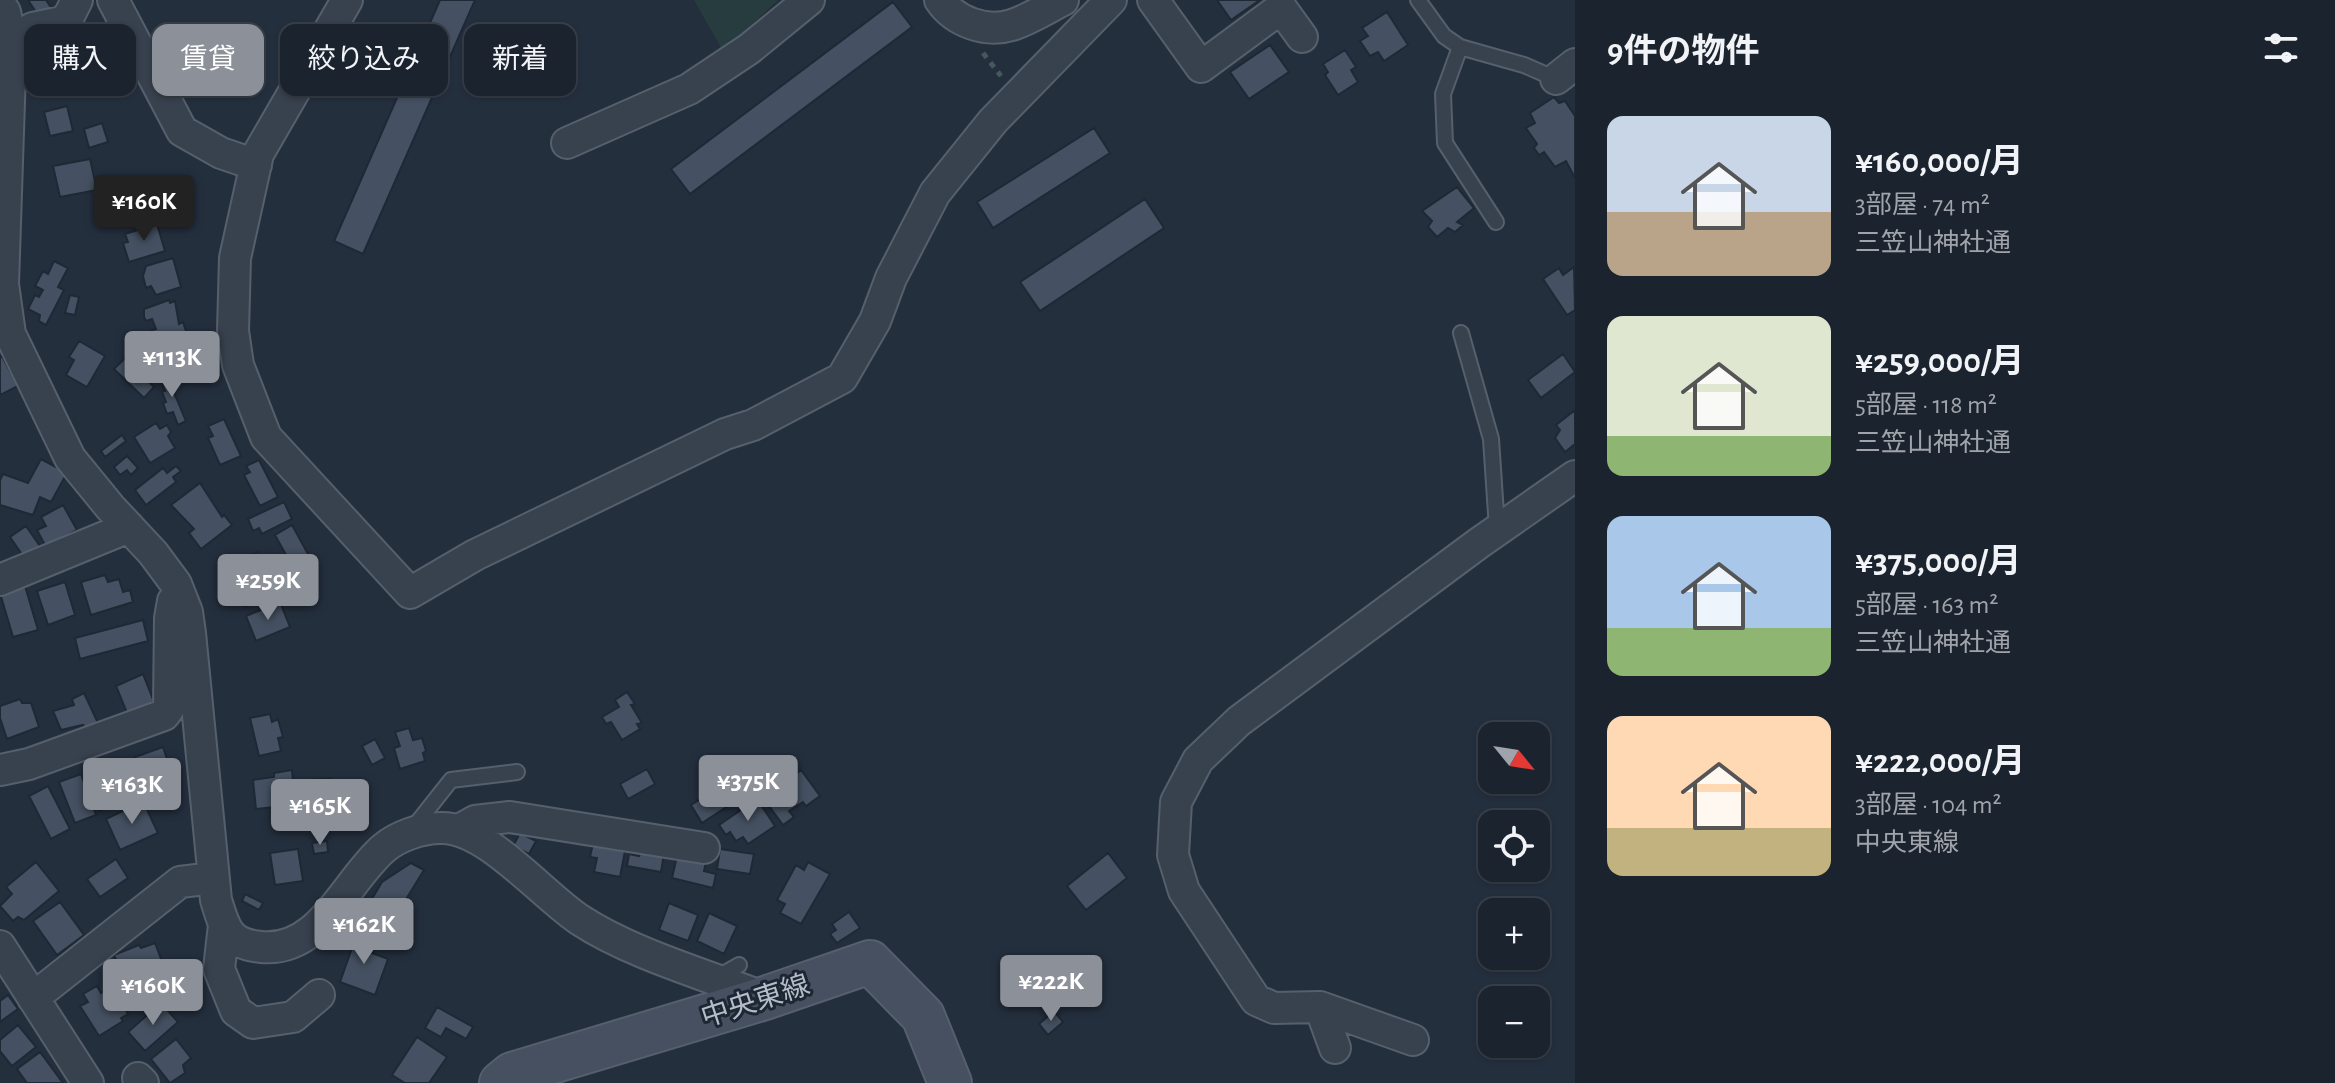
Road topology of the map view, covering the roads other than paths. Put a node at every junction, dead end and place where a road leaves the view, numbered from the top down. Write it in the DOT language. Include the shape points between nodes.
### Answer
graph roads {
  1 [pos="77,0"];
  2 [pos="113,0"];
  3 [pos="347,0"];
  4 [pos="809,0"];
  5 [pos="940,0"];
  6 [pos="1063,0"];
  7 [pos="1111,0"];
  8 [pos="1153,0"];
  9 [pos="1418,0"];
  10 [pos="0,4"];
  11 [pos="1302,37"];
  12 [pos="11,40"];
  13 [pos="1460,47"];
  14 [pos="1566,72"];
  15 [pos="4,95"];
  16 [pos="567,143"];
  17 [pos="256,165"];
  18 [pos="1496,222"];
  19 [pos="1461,333"];
  20 [pos="5,336"];
  21 [pos="1575,476"];
  22 [pos="129,527"];
  23 [pos="1497,531"];
  24 [pos="0,580"];
  25 [pos="176,584"];
  26 [pos="0,770"];
  27 [pos="517,772"];
  28 [pos="459,830"];
  29 [pos="408,835"];
  30 [pos="704,848"];
  31 [pos="213,878"];
  32 [pos="224,925"];
  33 [pos="0,946"];
  34 [pos="319,995"];
  35 [pos="33,998"];
  36 [pos="765,998"];
  37 [pos="1320,1007"];
  38 [pos="1413,1040"];
  39 [pos="1335,1048"];
  40 [pos="88,1083"];
  41 [pos="501,1083"];
  42 [pos="950,1083"];
  1 -- 12 [label="street" via="62,22"];
  2 -- 17 [label="street" via="182,131"];
  3 -- 17 [label="street"];
  4 -- 16 [label="street" via="689,89"];
  5 -- 6 [label="street" via="972,26 1011,25"];
  7 -- 17 [label="street" via="1016,96 935,193 842,378 475,555 410,593 266,437 238,365 233,331 235,258"];
  8 -- 11 [label="street" via="1201,67 1281,8"];
  9 -- 13 [label="lane" via="1444,36"];
  10 -- 12 [label="street"];
  12 -- 15 [label="street"];
  13 -- 14 [label="lane"];
  13 -- 18 [label="lane" via="1443,94 1445,143"];
  15 -- 20 [label="street"];
  19 -- 23 [label="lane" via="1491,439"];
  20 -- 22 [label="street" via="70,458"];
  21 -- 23 [label="street"];
  22 -- 24 [label="street"];
  22 -- 25 [label="street"];
  23 -- 37 [label="street" via="1239,721 1198,760 1176,802 1173,855 1184,891 1256,1000 1274,1008"];
  25 -- 26 [label="street" via="170,618 169,708 164,715"];
  25 -- 31 [label="street" via="190,633"];
  27 -- 29 [label="lane" via="451,780"];
  28 -- 29 [label="street" via="441,827"];
  28 -- 30 [label="street" via="475,821 510,817"];
  28 -- 36 [label="street" via="491,847 581,921 623,943 727,972"];
  29 -- 32 [label="street" via="385,846 315,928 291,943 244,945"];
  31 -- 32 [label="street"];
  31 -- 35 [label="street" via="180,882"];
  32 -- 34 [label="street" via="219,969 236,1011 253,1023 293,1017"];
  33 -- 35 [label="street"];
  35 -- 40 [label="street"];
  36 -- 41 [label="main road, 中央東線" via="512,1074"];
  36 -- 42 [label="main road, 中央東線" via="870,962 923,1016"];
  37 -- 38 [label="street"];
  37 -- 39 [label="street"];
}
